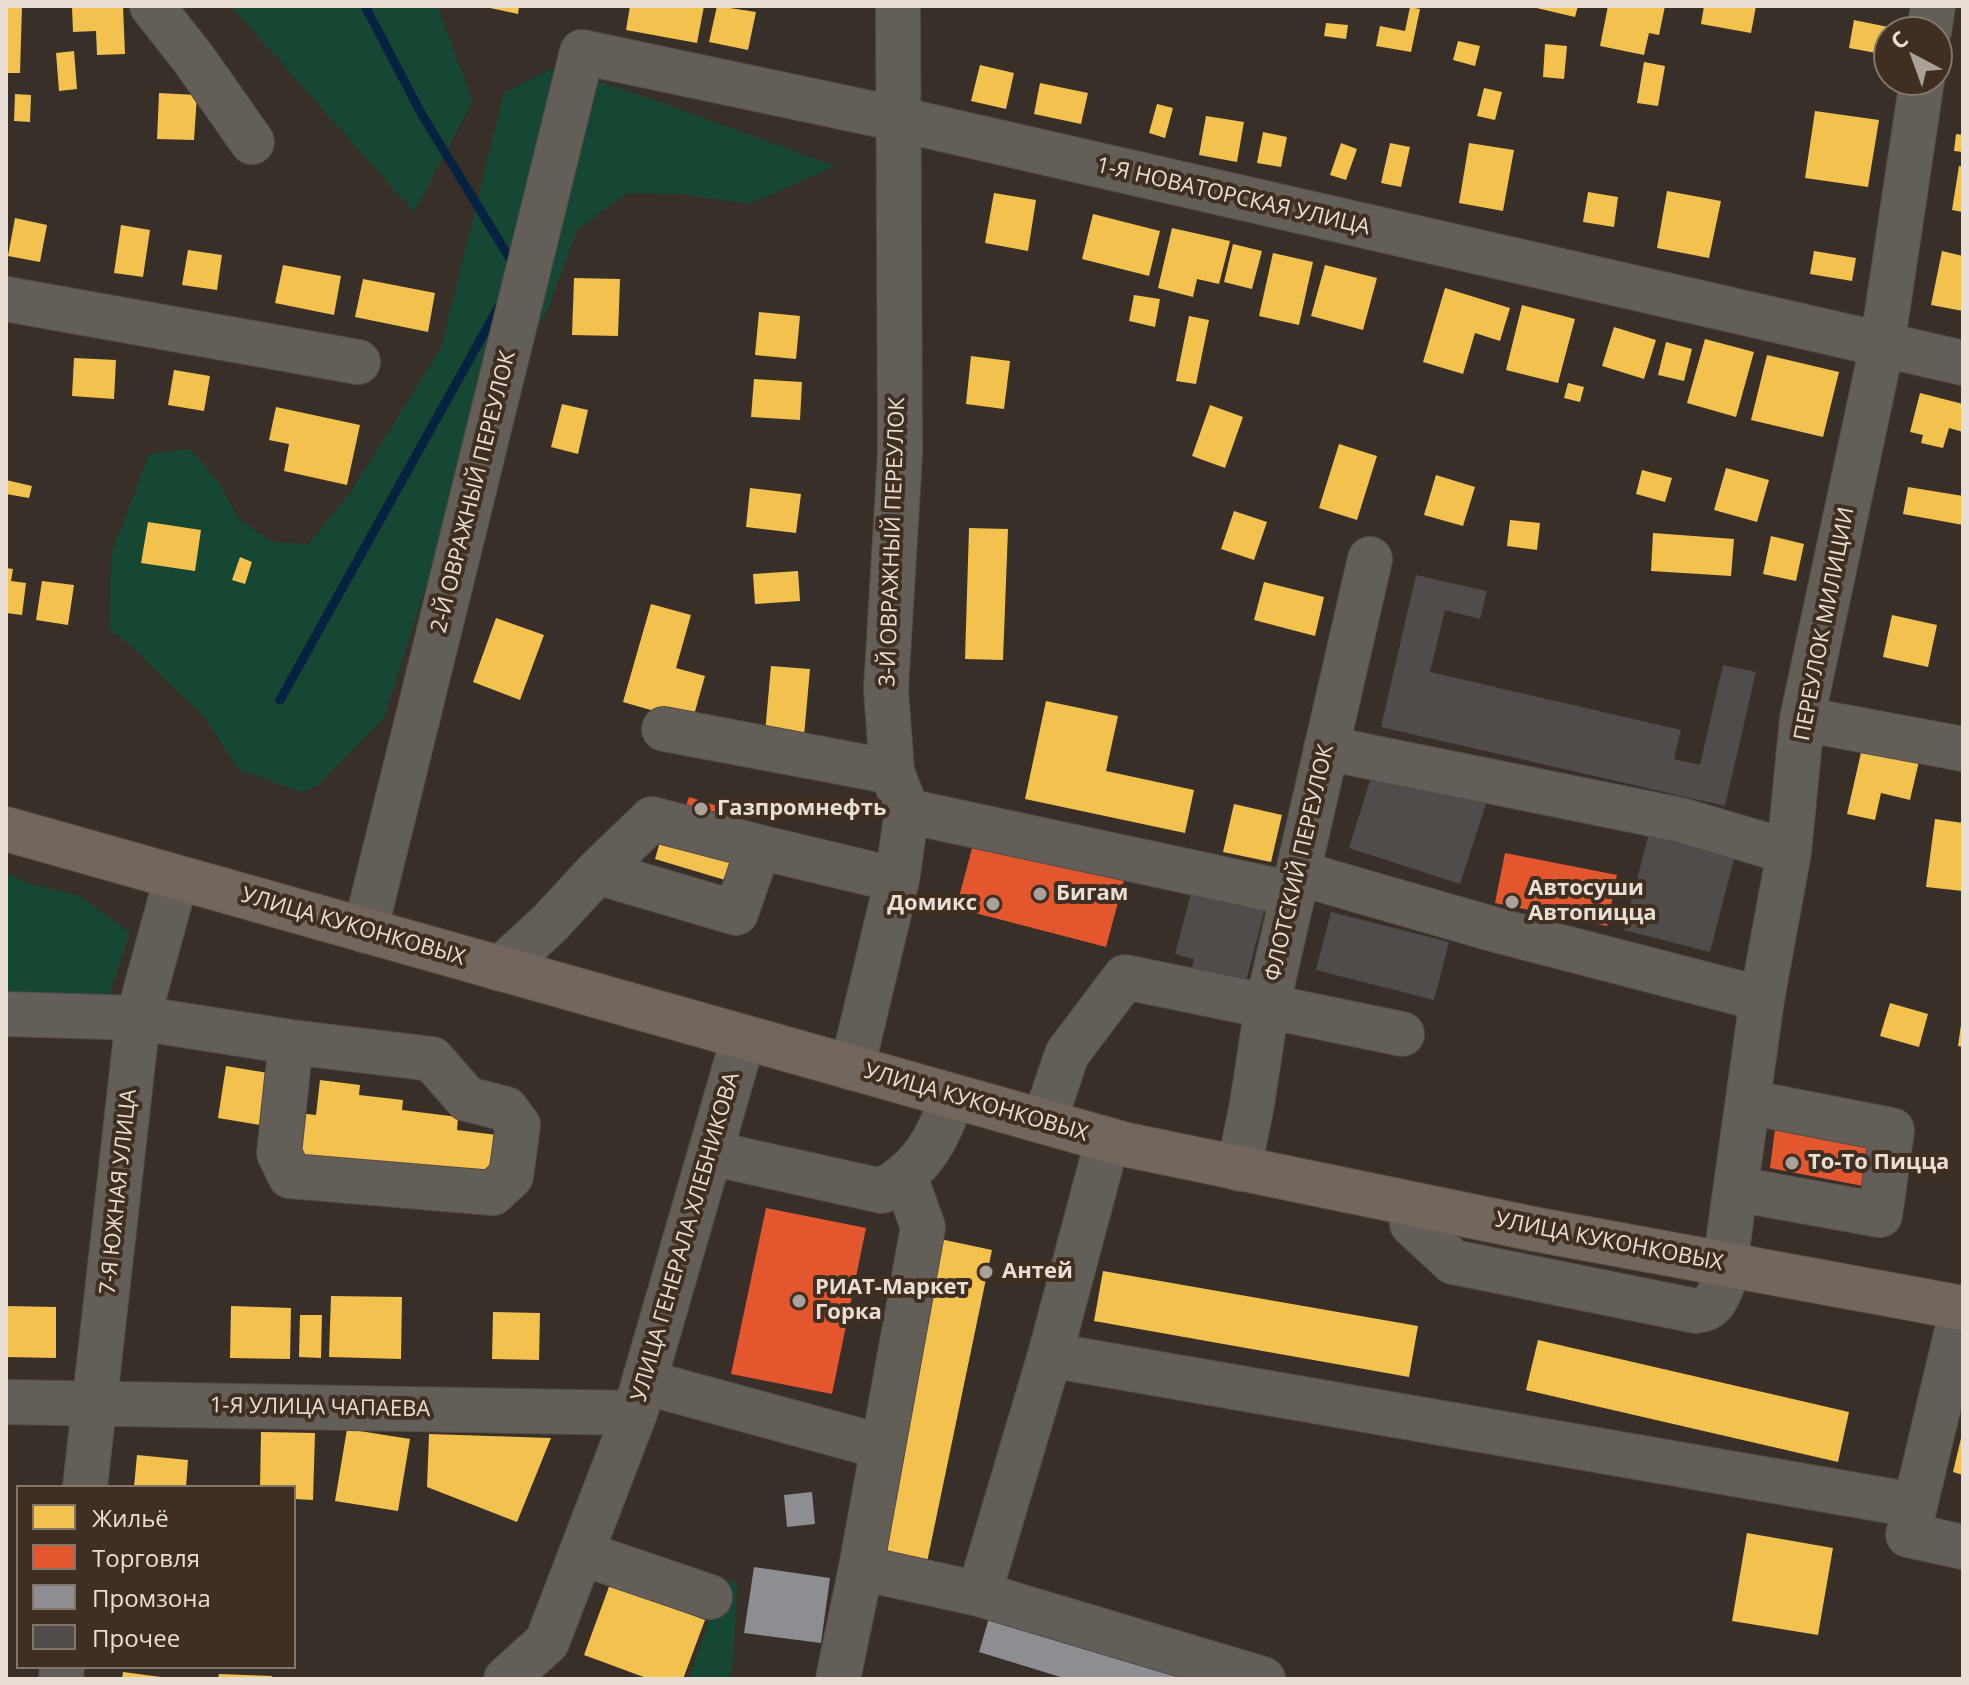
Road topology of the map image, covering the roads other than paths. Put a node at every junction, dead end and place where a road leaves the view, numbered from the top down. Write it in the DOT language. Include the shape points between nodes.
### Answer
graph roads {
  1 [pos="152,6"];
  2 [pos="898,6"];
  3 [pos="1942,6"];
  4 [pos="1963,10"];
  5 [pos="582,52"];
  6 [pos="1920,96"];
  7 [pos="898,119"];
  8 [pos="252,142"];
  9 [pos="6,299"];
  10 [pos="1882,346"];
  11 [pos="358,362"];
  12 [pos="1963,363"];
  13 [pos="1370,559"];
  14 [pos="1802,719"];
  15 [pos="664,729"];
  16 [pos="1326,748"];
  17 [pos="1963,749"];
  18 [pos="900,791"];
  19 [pos="6,829"];
  20 [pos="759,847"];
  21 [pos="1789,852"];
  22 [pos="6,854"];
  23 [pos="597,872"];
  24 [pos="897,880"];
  25 [pos="1296,884"];
  26 [pos="170,901"];
  27 [pos="365,931"];
  28 [pos="500,969"];
  29 [pos="1762,999"];
  30 [pos="1267,1007"];
  31 [pos="6,1014"];
  32 [pos="138,1018"];
  33 [pos="1402,1034"];
  34 [pos="291,1042"];
  35 [pos="737,1060"];
  36 [pos="852,1068"];
  37 [pos="1748,1102"];
  38 [pos="944,1119"];
  39 [pos="1044,1122"];
  40 [pos="711,1153"];
  41 [pos="1103,1157"];
  42 [pos="1239,1169"];
  43 [pos="905,1177"];
  44 [pos="1736,1189"];
  45 [pos="1724,1275"];
  46 [pos="1962,1313"];
  47 [pos="1050,1355"];
  48 [pos="639,1398"];
  49 [pos="6,1402"];
  50 [pos="96,1404"];
  51 [pos="883,1447"];
  52 [pos="85,1485"];
  53 [pos="1913,1505"];
  54 [pos="1963,1547"];
  55 [pos="581,1553"];
  56 [pos="861,1568"];
  57 [pos="979,1594"];
  58 [pos="710,1597"];
  59 [pos="506,1679"];
  60 [pos="838,1679"];
  61 [pos="1263,1679"];
  1 -- 8 [label="street"];
  2 -- 7 [label="street, 3-Й ОВРАЖНЫЙ ПЕРЕУЛОК"];
  3 -- 4 [label="street"];
  5 -- 7 [label="street, 1-Я НОВАТОРСКАЯ УЛИЦА"];
  5 -- 27 [label="street, 2-Й ОВРАЖНЫЙ ПЕРЕУЛОК"];
  6 -- 10 [label="street, ПЕРЕУЛОК МИЛИЦИИ"];
  7 -- 10 [label="street, 1-Я НОВАТОРСКАЯ УЛИЦА"];
  7 -- 18 [label="street, 3-Й ОВРАЖНЫЙ ПЕРЕУЛОК" via="900,454 886,689"];
  9 -- 11 [label="street"];
  10 -- 12 [label="street, 1-Я НОВАТОРСКАЯ УЛИЦА"];
  10 -- 14 [label="street, ПЕРЕУЛОК МИЛИЦИИ"];
  13 -- 16 [label="street, ФЛОТСКИЙ ПЕРЕУЛОК"];
  14 -- 17 [label="street"];
  14 -- 21 [label="street, ПЕРЕУЛОК МИЛИЦИИ"];
  15 -- 18 [label="street"];
  16 -- 21 [label="street" via="1681,820"];
  16 -- 25 [label="street, ФЛОТСКИЙ ПЕРЕУЛОК"];
  18 -- 24 [label="street, 3-Й ОВРАЖНЫЙ ПЕРЕУЛОК"];
  18 -- 25 [label="street"];
  19 -- 27 [label="main road, УЛИЦА КУКОНКОВЫХ"];
  20 -- 23 [label="street" via="652,819"];
  20 -- 23 [label="street" via="736,913"];
  20 -- 24 [label="street"];
  21 -- 29 [label="street, ПЕРЕУЛОК МИЛИЦИИ"];
  22 -- 26 [label="main road, УЛИЦА КУКОНКОВЫХ"];
  23 -- 28 [label="street"];
  24 -- 36 [label="street, 3-Й ОВРАЖНЫЙ ПЕРЕУЛОК"];
  25 -- 29 [label="street"];
  25 -- 30 [label="street, ФЛОТСКИЙ ПЕРЕУЛОК"];
  26 -- 32 [label="street, 7-Я ЮЖНАЯ УЛИЦА"];
  26 -- 35 [label="main road, УЛИЦА КУКОНКОВЫХ"];
  27 -- 28 [label="main road, УЛИЦА КУКОНКОВЫХ"];
  28 -- 36 [label="main road, УЛИЦА КУКОНКОВЫХ"];
  29 -- 37 [label="street, ПЕРЕУЛОК МИЛИЦИИ"];
  30 -- 33 [label="street"];
  30 -- 39 [label="street" via="1125,977 1067,1054"];
  30 -- 42 [label="street, ФЛОТСКИЙ ПЕРЕУЛОК"];
  31 -- 32 [label="street"];
  32 -- 34 [label="street"];
  32 -- 50 [label="street, 7-Я ЮЖНАЯ УЛИЦА"];
  34 -- 34 [label="street" via="432,1059 467,1099 506,1109 518,1125 511,1176 493,1193 290,1176 279,1153"];
  35 -- 38 [label="main road, УЛИЦА КУКОНКОВЫХ"];
  35 -- 40 [label="street, УЛИЦА ГЕНЕРАЛА ХЛЕБНИКОВА"];
  36 -- 39 [label="main road, УЛИЦА КУКОНКОВЫХ"];
  37 -- 44 [label="street, ПЕРЕУЛОК МИЛИЦИИ"];
  37 -- 44 [label="street" via="1892,1130 1880,1215"];
  38 -- 41 [label="main road, УЛИЦА КУКОНКОВЫХ"];
  38 -- 43 [label="street" via="933,1145"];
  39 -- 42 [label="main road, УЛИЦА КУКОНКОВЫХ"];
  40 -- 43 [label="street" via="882,1191"];
  40 -- 48 [label="street, УЛИЦА ГЕНЕРАЛА ХЛЕБНИКОВА"];
  41 -- 45 [label="main road, УЛИЦА КУКОНКОВЫХ" via="1412,1224"];
  41 -- 47 [label="street"];
  42 -- 45 [label="main road, УЛИЦА КУКОНКОВЫХ" via="1534,1229"];
  43 -- 51 [label="street" via="923,1227"];
  44 -- 45 [label="street, ПЕРЕУЛОК МИЛИЦИИ"];
  45 -- 46 [label="main road, УЛИЦА КУКОНКОВЫХ"];
  46 -- 53 [label="street"];
  47 -- 53 [label="street"];
  47 -- 57 [label="street"];
  48 -- 50 [label="street, 1-Я УЛИЦА ЧАПАЕВА"];
  48 -- 51 [label="street, 1-Я УЛИЦА ЧАПАЕВА"];
  48 -- 55 [label="street, УЛИЦА ГЕНЕРАЛА ХЛЕБНИКОВА"];
  49 -- 50 [label="street, 1-Я УЛИЦА ЧАПАЕВА"];
  50 -- 52 [label="street, 7-Я ЮЖНАЯ УЛИЦА"];
  51 -- 56 [label="street"];
  53 -- 54 [label="street" via="1908,1535"];
  55 -- 58 [label="street"];
  55 -- 59 [label="street, УЛИЦА ГЕНЕРАЛА ХЛЕБНИКОВА" via="547,1642"];
  56 -- 57 [label="street"];
  56 -- 60 [label="street"];
  57 -- 61 [label="street"];
}
